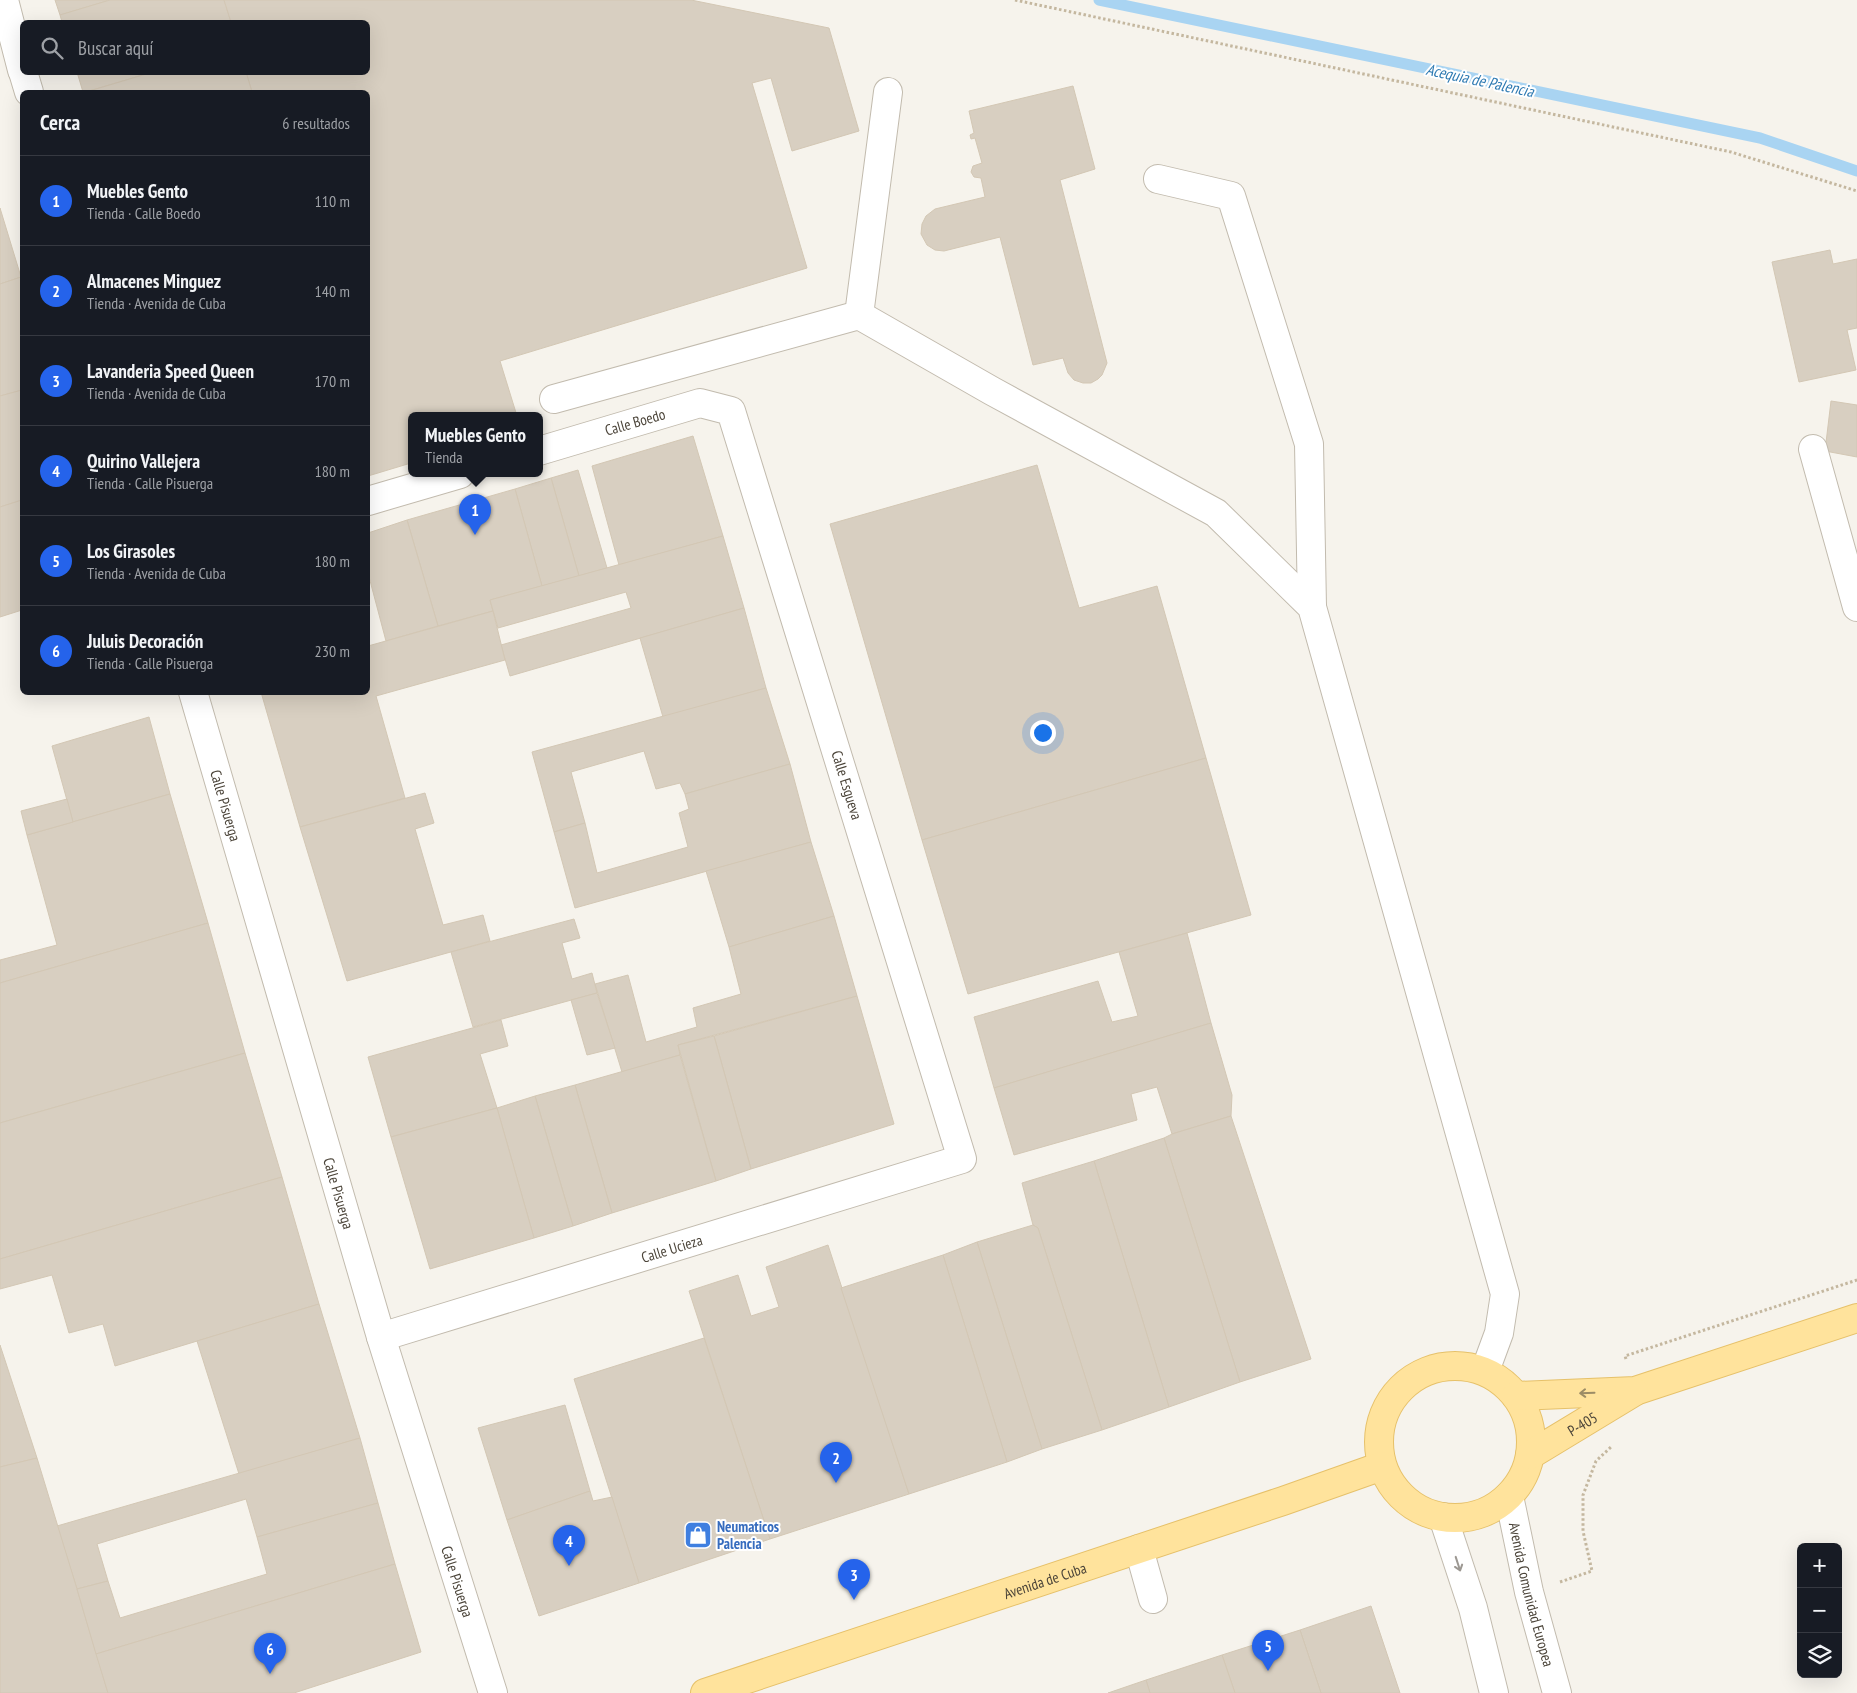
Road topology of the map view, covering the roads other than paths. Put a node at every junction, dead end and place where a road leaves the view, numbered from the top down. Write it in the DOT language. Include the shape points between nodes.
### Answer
graph roads {
  1 [pos="4,0"];
  2 [pos="20,60"];
  3 [pos="24,75"];
  4 [pos="28,90"];
  5 [pos="888,92"];
  6 [pos="1158,179"];
  7 [pos="859,315"];
  8 [pos="554,399"];
  9 [pos="731,411"];
  10 [pos="543,449"];
  11 [pos="1813,449"];
  12 [pos="450,477"];
  13 [pos="370,500"];
  14 [pos="1312,607"];
  15 [pos="1857,607"];
  16 [pos="194,695"];
  17 [pos="962,1159"];
  18 [pos="1857,1318"];
  19 [pos="381,1337"];
  20 [pos="1485,1371"];
  21 [pos="1635,1391"];
  22 [pos="1516,1396"];
  23 [pos="1530,1455"];
  24 [pos="1382,1466"];
  25 [pos="1509,1496"];
  26 [pos="1443,1517"];
  27 [pos="1139,1549"];
  28 [pos="1154,1599"];
  29 [pos="492,1693"];
  30 [pos="705,1693"];
  31 [pos="1494,1693"];
  32 [pos="1557,1693"];
  1 -- 2 [label="street"];
  3 -- 4 [label="street"];
  5 -- 7 [label="street"];
  6 -- 14 [label="street" via="1231,196 1309,444"];
  7 -- 8 [label="street"];
  7 -- 14 [label="street" via="1216,513"];
  9 -- 10 [label="street, Calle Boedo" via="700,403"];
  9 -- 17 [label="street, Calle Esgueva"];
  11 -- 15 [label="street"];
  12 -- 13 [label="street"];
  14 -- 20 [label="street" via="1505,1294 1499,1333"];
  16 -- 19 [label="street, Calle Pisuerga"];
  17 -- 19 [label="street, Calle Ucieza"];
  18 -- 21 [label="main road, P-405"];
  19 -- 29 [label="street, Calle Pisuerga"];
  20 -- 22 [label="main road" via="1508,1386"];
  20 -- 24 [label="main road" via="1464,1365 1440,1366 1418,1374 1399,1389 1380,1424 1378,1437"];
  21 -- 22 [label="main road, P-405, one-way"];
  21 -- 23 [label="main road, P-405"];
  22 -- 23 [label="main road" via="1530,1427"];
  23 -- 25 [label="main road" via="1525,1472"];
  24 -- 26 [label="main road" via="1393,1487 1411,1504 1423,1512"];
  24 -- 27 [label="main road, Avenida de Cuba"];
  25 -- 26 [label="main road" via="1475,1516"];
  25 -- 32 [label="street, Avenida Comunidad Europea" via="1529,1592"];
  26 -- 31 [label="street, one-way" via="1473,1608"];
  27 -- 28 [label="street"];
  27 -- 30 [label="main road, Avenida de Cuba"];
}
